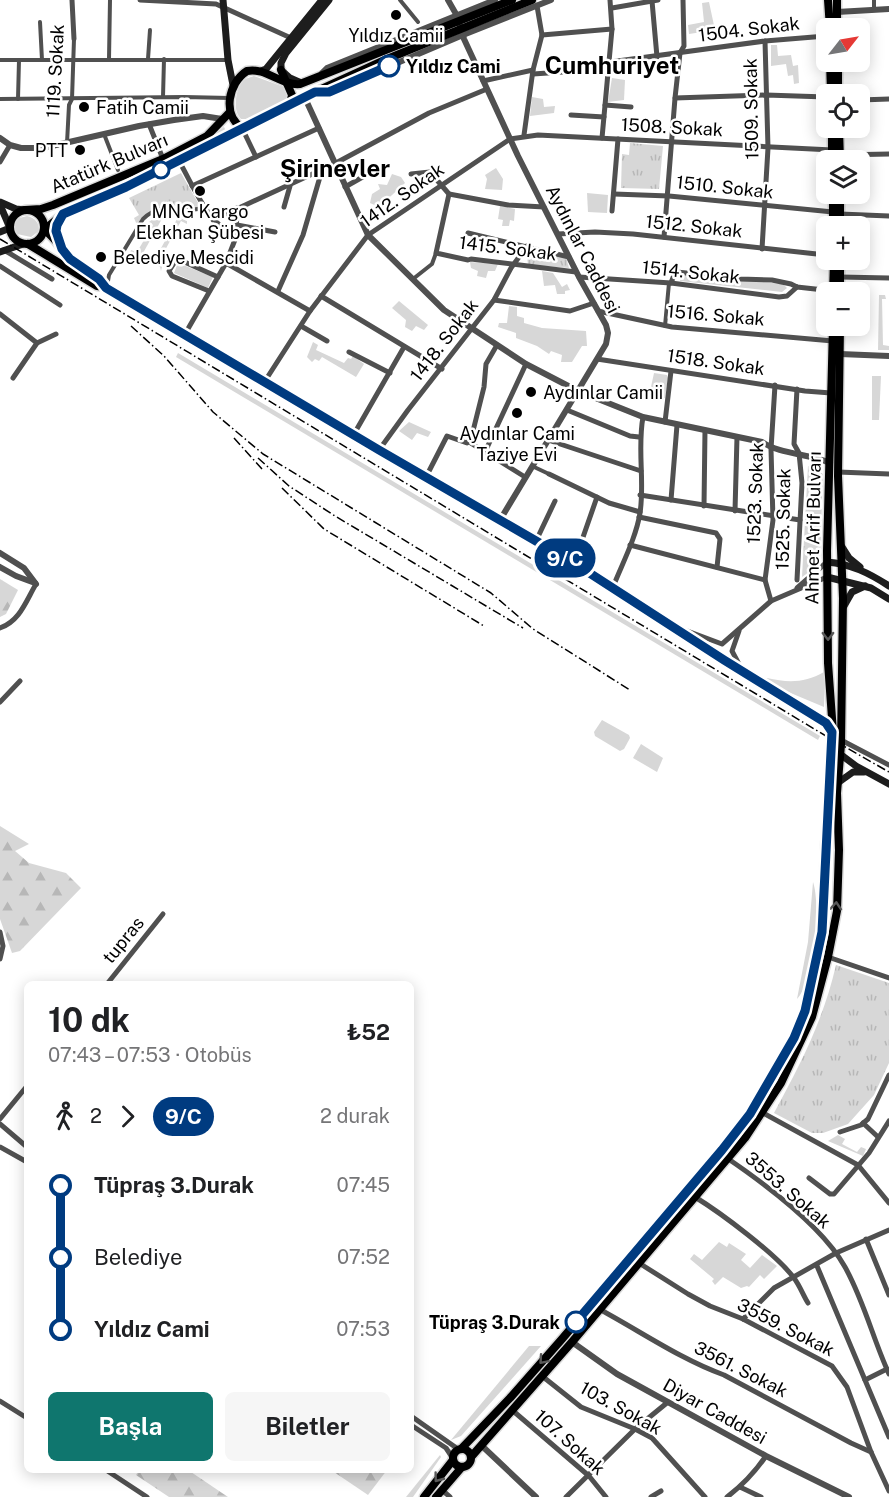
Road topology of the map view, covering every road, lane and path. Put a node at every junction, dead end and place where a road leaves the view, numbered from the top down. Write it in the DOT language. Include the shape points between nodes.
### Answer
graph roads {
  1 [pos="72,0"];
  2 [pos="110,0"];
  3 [pos="140,0"];
  4 [pos="322,0"];
  5 [pos="329,0"];
  6 [pos="400,0"];
  7 [pos="448,0"];
  8 [pos="495,0"];
  9 [pos="512,0"];
  10 [pos="551,0"];
  11 [pos="610,0"];
  12 [pos="658,0"];
  13 [pos="683,0"];
  14 [pos="828,0"];
  15 [pos="837,0"];
  16 [pos="874,0"];
  17 [pos="162,1"];
  18 [pos="652,1"];
  19 [pos="223,3"];
  20 [pos="535,3"];
  21 [pos="612,9"];
  22 [pos="889,9"];
  23 [pos="874,10"];
  24 [pos="837,12"];
  25 [pos="829,18"];
  26 [pos="837,18"];
  27 [pos="40,22"];
  28 [pos="417,22"];
  29 [pos="460,24"];
  30 [pos="612,29"];
  31 [pos="150,30"];
  32 [pos="542,35"];
  33 [pos="816,37"];
  34 [pos="291,38"];
  35 [pos="74,39"];
  36 [pos="765,41"];
  37 [pos="680,53"];
  38 [pos="657,57"];
  39 [pos="73,59"];
  40 [pos="148,59"];
  41 [pos="164,59"];
  42 [pos="0,60"];
  43 [pos="19,60"];
  44 [pos="42,60"];
  45 [pos="109,60"];
  46 [pos="228,60"];
  47 [pos="610,62"];
  48 [pos="281,70"];
  49 [pos="261,72"];
  50 [pos="533,72"];
  51 [pos="483,81"];
  52 [pos="303,82"];
  53 [pos="288,83"];
  54 [pos="233,85"];
  55 [pos="487,89"];
  56 [pos="766,95"];
  57 [pos="816,97"];
  58 [pos="164,98"];
  59 [pos="230,98"];
  60 [pos="675,98"];
  61 [pos="0,99"];
  62 [pos="18,99"];
  63 [pos="72,99"];
  64 [pos="889,99"];
  65 [pos="870,100"];
  66 [pos="306,101"];
  67 [pos="290,104"];
  68 [pos="605,105"];
  69 [pos="631,107"];
  70 [pos="230,112"];
  71 [pos="571,115"];
  72 [pos="604,117"];
  73 [pos="222,120"];
  74 [pos="149,124"];
  75 [pos="242,128"];
  76 [pos="319,129"];
  77 [pos="104,134"];
  78 [pos="524,135"];
  79 [pos="0,138"];
  80 [pos="602,138"];
  81 [pos="510,139"];
  82 [pos="618,139"];
  83 [pos="68,143"];
  84 [pos="671,143"];
  85 [pos="10,145"];
  86 [pos="768,148"];
  87 [pos="816,154"];
  88 [pos="889,154"];
  89 [pos="870,155"];
  90 [pos="256,157"];
  91 [pos="163,159"];
  92 [pos="179,161"];
  93 [pos="0,162"];
  94 [pos="334,164"];
  95 [pos="118,170"];
  96 [pos="322,170"];
  97 [pos="368,174"];
  98 [pos="411,174"];
  99 [pos="192,186"];
  100 [pos="290,186"];
  101 [pos="440,186"];
  102 [pos="345,187"];
  103 [pos="449,194"];
  104 [pos="614,194"];
  105 [pos="669,196"];
  106 [pos="60,202"];
  107 [pos="0,203"];
  108 [pos="835,204"];
  109 [pos="838,204"];
  110 [pos="205,207"];
  111 [pos="284,207"];
  112 [pos="544,207"];
  113 [pos="765,207"];
  114 [pos="237,208"];
  115 [pos="25,210"];
  116 [pos="612,212"];
  117 [pos="836,213"];
  118 [pos="63,214"];
  119 [pos="835,216"];
  120 [pos="837,216"];
  121 [pos="889,216"];
  122 [pos="213,220"];
  123 [pos="237,225"];
  124 [pos="0,227"];
  125 [pos="10,228"];
  126 [pos="44,230"];
  127 [pos="0,232"];
  128 [pos="275,232"];
  129 [pos="468,233"];
  130 [pos="558,234"];
  131 [pos="368,235"];
  132 [pos="236,237"];
  133 [pos="664,237"];
  134 [pos="26,244"];
  135 [pos="527,246"];
  136 [pos="62,249"];
  137 [pos="762,249"];
  138 [pos="2,251"];
  139 [pos="436,253"];
  140 [pos="816,254"];
  141 [pos="569,257"];
  142 [pos="51,258"];
  143 [pos="226,263"];
  144 [pos="515,263"];
  145 [pos="0,266"];
  146 [pos="840,270"];
  147 [pos="578,274"];
  148 [pos="218,277"];
  149 [pos="840,277"];
  150 [pos="889,278"];
  151 [pos="52,279"];
  152 [pos="412,280"];
  153 [pos="839,282"];
  154 [pos="670,283"];
  155 [pos="797,287"];
  156 [pos="106,288"];
  157 [pos="816,289"];
  158 [pos="209,291"];
  159 [pos="278,291"];
  160 [pos="321,296"];
  161 [pos="494,300"];
  162 [pos="594,303"];
  163 [pos="60,305"];
  164 [pos="310,311"];
  165 [pos="598,311"];
  166 [pos="0,314"];
  167 [pos="301,326"];
  168 [pos="665,326"];
  169 [pos="472,329"];
  170 [pos="56,333"];
  171 [pos="185,334"];
  172 [pos="833,336"];
  173 [pos="840,336"];
  174 [pos="327,341"];
  175 [pos="833,341"];
  176 [pos="37,343"];
  177 [pos="497,345"];
  178 [pos="404,347"];
  179 [pos="349,352"];
  180 [pos="840,354"];
  181 [pos="889,356"];
  182 [pos="597,359"];
  183 [pos="526,364"];
  184 [pos="442,369"];
  185 [pos="671,371"];
  186 [pos="390,373"];
  187 [pos="14,378"];
  188 [pos="265,381"];
  189 [pos="775,385"];
  190 [pos="797,389"];
  191 [pos="578,391"];
  192 [pos="831,393"];
  193 [pos="567,410"];
  194 [pos="643,417"];
  195 [pos="665,422"];
  196 [pos="677,425"];
  197 [pos="705,430"];
  198 [pos="354,434"];
  199 [pos="639,437"];
  200 [pos="737,437"];
  201 [pos="548,440"];
  202 [pos="469,442"];
  203 [pos="771,449"];
  204 [pos="379,450"];
  205 [pos="485,452"];
  206 [pos="799,453"];
  207 [pos="830,463"];
  208 [pos="531,466"];
  209 [pos="640,471"];
  210 [pos="838,472"];
  211 [pos="549,474"];
  212 [pos="889,474"];
  213 [pos="426,477"];
  214 [pos="525,477"];
  215 [pos="640,495"];
  216 [pos="597,497"];
  217 [pos="671,500"];
  218 [pos="555,501"];
  219 [pos="704,506"];
  220 [pos="735,511"];
  221 [pos="640,514"];
  222 [pos="773,516"];
  223 [pos="500,520"];
  224 [pos="800,520"];
  225 [pos="536,541"];
  226 [pos="630,546"];
  227 [pos="841,546"];
  228 [pos="0,553"];
  229 [pos="827,562"];
  230 [pos="574,563"];
  231 [pos="841,563"];
  232 [pos="0,567"];
  233 [pos="717,567"];
  234 [pos="864,571"];
  235 [pos="827,577"];
  236 [pos="841,579"];
  237 [pos="765,580"];
  238 [pos="797,580"];
  239 [pos="36,584"];
  240 [pos="865,586"];
  241 [pos="889,586"];
  242 [pos="613,587"];
  243 [pos="796,590"];
  244 [pos="889,599"];
  245 [pos="771,602"];
  246 [pos="843,608"];
  247 [pos="672,626"];
  248 [pos="0,628"];
  249 [pos="739,629"];
  250 [pos="722,644"];
  251 [pos="716,655"];
  252 [pos="743,671"];
  253 [pos="20,681"];
  254 [pos="840,701"];
  255 [pos="0,702"];
  256 [pos="832,710"];
  257 [pos="808,712"];
  258 [pos="832,732"];
  259 [pos="841,740"];
  260 [pos="840,754"];
  261 [pos="889,765"];
  262 [pos="867,772"];
  263 [pos="839,782"];
  264 [pos="889,784"];
  265 [pos="824,876"];
  266 [pos="838,878"];
  267 [pos="163,914"];
  268 [pos="0,932"];
  269 [pos="828,957"];
  270 [pos="0,959"];
  271 [pos="889,978"];
  272 [pos="109,981"];
  273 [pos="889,1075"];
  274 [pos="24,1090"];
  275 [pos="763,1113"];
  276 [pos="0,1119"];
  277 [pos="889,1120"];
  278 [pos="863,1123"];
  279 [pos="0,1124"];
  280 [pos="840,1132"];
  281 [pos="878,1137"];
  282 [pos="24,1144"];
  283 [pos="0,1147"];
  284 [pos="727,1158"];
  285 [pos="24,1160"];
  286 [pos="858,1165"];
  287 [pos="809,1178"];
  288 [pos="695,1197"];
  289 [pos="889,1203"];
  290 [pos="889,1230"];
  291 [pos="866,1239"];
  292 [pos="836,1254"];
  293 [pos="639,1263"];
  294 [pos="817,1266"];
  295 [pos="794,1278"];
  296 [pos="889,1295"];
  297 [pos="808,1303"];
  298 [pos="599,1309"];
  299 [pos="743,1319"];
  300 [pos="572,1342"];
  301 [pos="888,1371"];
  302 [pos="542,1376"];
  303 [pos="865,1380"];
  304 [pos="0,1401"];
  305 [pos="668,1402"];
  306 [pos="512,1410"];
  307 [pos="24,1416"];
  308 [pos="414,1419"];
  309 [pos="414,1427"];
  310 [pos="635,1429"];
  311 [pos="889,1437"];
  312 [pos="481,1445"];
  313 [pos="871,1452"];
  314 [pos="456,1454"];
  315 [pos="766,1456"];
  316 [pos="471,1457"];
  317 [pos="462,1467"];
  318 [pos="111,1473"];
  319 [pos="590,1476"];
  320 [pos="740,1487"];
  321 [pos="661,1491"];
  322 [pos="889,1491"];
  323 [pos="439,1494"];
  324 [pos="147,1497"];
  325 [pos="424,1497"];
  326 [pos="450,1497"];
  327 [pos="536,1497"];
  328 [pos="566,1497"];
  329 [pos="606,1497"];
  330 [pos="651,1497"];
  331 [pos="705,1497"];
  332 [pos="727,1497"];
  333 [pos="761,1497"];
  334 [pos="849,1497"];
  1 -- 35 [label="street, 1119. Sokak"];
  2 -- 45 [label="street"];
  3 -- 17 [label="street"];
  4 -- 34 [label="main road"];
  5 -- 48 [label="main road" via="286,53"];
  6 -- 28 [label="street"];
  7 -- 29 [label="street, Aydınlar Caddesi"];
  8 -- 29 [label="street"];
  9 -- 29 [label="main road"];
  10 -- 20 [label="street"];
  11 -- 21 [label="street"];
  12 -- 18 [label="street"];
  13 -- 37 [label="street" via="684,46"];
  14 -- 25 [label="main road"];
  15 -- 24 [label="main road"];
  16 -- 23 [label="street"];
  17 -- 19 [label="street"];
  18 -- 21 [label="street"];
  18 -- 38 [label="street"];
  19 -- 34 [label="street"];
  19 -- 46 [label="main road"];
  20 -- 29 [label="main road"];
  20 -- 32 [label="street"];
  21 -- 30 [label="street"];
  22 -- 23 [label="street"];
  23 -- 24 [label="street"];
  24 -- 26 [label="main road"];
  27 -- 44 [label="street"];
  29 -- 51 [label="street, Aydınlar Caddesi"];
  29 -- 52 [label="main road"];
  29 -- 66 [label="main road" via="315,92"];
  30 -- 32 [label="street"];
  30 -- 47 [label="street"];
  31 -- 40 [label="street"];
  32 -- 50 [label="street"];
  33 -- 36 [label="street, 1504. Sokak"];
  34 -- 49 [label="main road"];
  35 -- 39 [label="street, 1119. Sokak"];
  36 -- 37 [label="street, 1504. Sokak"];
  36 -- 56 [label="street, 1509. Sokak"];
  37 -- 38 [label="street, 1504. Sokak"];
  37 -- 60 [label="street"];
  38 -- 47 [label="street, 1504. Sokak"];
  39 -- 44 [label="street"];
  39 -- 45 [label="street"];
  39 -- 63 [label="street, 1119. Sokak"];
  40 -- 41 [label="street"];
  40 -- 45 [label="street"];
  41 -- 46 [label="street"];
  41 -- 58 [label="street"];
  42 -- 43 [label="street"];
  43 -- 44 [label="street"];
  43 -- 62 [label="street"];
  46 -- 54 [label="main road"];
  47 -- 50 [label="street, 1504. Sokak" via="563,72"];
  47 -- 68 [label="street"];
  48 -- 52 [label="main road" via="292,80"];
  48 -- 53 [label="main road"];
  49 -- 53 [label="main road"];
  49 -- 54 [label="main road" via="246,71"];
  50 -- 51 [label="street, 1504. Sokak"];
  50 -- 78 [label="street"];
  51 -- 55 [label="street, Aydınlar Caddesi"];
  52 -- 53 [label="main road"];
  53 -- 67 [label="main road"];
  54 -- 59 [label="main road"];
  55 -- 81 [label="street, Aydınlar Caddesi"];
  55 -- 94 [label="street" via="429,113"];
  56 -- 57 [label="street"];
  56 -- 60 [label="street"];
  56 -- 86 [label="street, 1509. Sokak"];
  58 -- 59 [label="street"];
  58 -- 63 [label="street"];
  59 -- 70 [label="main road"];
  60 -- 84 [label="street"];
  61 -- 62 [label="street"];
  62 -- 63 [label="street"];
  63 -- 83 [label="street, 1119. Sokak"];
  64 -- 65 [label="street"];
  66 -- 67 [label="main road"];
  66 -- 76 [label="street"];
  67 -- 75 [label="main road"];
  68 -- 69 [label="street"];
  68 -- 72 [label="street"];
  70 -- 73 [label="main road, Atatürk Bulvarı"];
  70 -- 75 [label="main road"];
  71 -- 72 [label="street"];
  72 -- 80 [label="street"];
  73 -- 74 [label="street" via="203,116"];
  73 -- 91 [label="main road, Atatürk Bulvarı" via="207,136"];
  74 -- 77 [label="street"];
  74 -- 91 [label="street"];
  75 -- 90 [label="street"];
  75 -- 92 [label="main road, Atatürk Bulvarı"];
  76 -- 90 [label="street"];
  76 -- 94 [label="street"];
  77 -- 83 [label="street"];
  77 -- 95 [label="street"];
  78 -- 80 [label="street, 1508. Sokak"];
  78 -- 81 [label="street, 1508. Sokak"];
  79 -- 85 [label="street"];
  80 -- 82 [label="street, 1508. Sokak"];
  81 -- 101 [label="street, 1412. Sokak"];
  81 -- 112 [label="street, Aydınlar Caddesi"];
  82 -- 84 [label="street, 1508. Sokak"];
  82 -- 104 [label="street"];
  83 -- 85 [label="street" via="30,149"];
  84 -- 86 [label="street, 1508. Sokak"];
  84 -- 105 [label="street"];
  85 -- 93 [label="street"];
  86 -- 87 [label="street, 1508. Sokak"];
  86 -- 113 [label="street, 1509. Sokak"];
  88 -- 89 [label="street, 1508. Sokak"];
  90 -- 99 [label="street"];
  91 -- 106 [label="main road, Atatürk Bulvarı"];
  92 -- 99 [label="street"];
  92 -- 118 [label="main road, Atatürk Bulvarı"];
  94 -- 96 [label="street"];
  94 -- 102 [label="street"];
  96 -- 100 [label="street"];
  96 -- 159 [label="street" via="303,235"];
  97 -- 102 [label="street"];
  98 -- 101 [label="street" via="430,171"];
  99 -- 110 [label="street"];
  100 -- 111 [label="street"];
  100 -- 114 [label="street"];
  101 -- 103 [label="street"];
  101 -- 131 [label="street, 1412. Sokak"];
  102 -- 131 [label="street"];
  103 -- 112 [label="street"];
  103 -- 139 [label="street"];
  104 -- 105 [label="street, 1510. Sokak"];
  104 -- 116 [label="street"];
  105 -- 113 [label="street, 1510. Sokak"];
  105 -- 133 [label="street"];
  106 -- 115 [label="main road, Atatürk Bulvarı"];
  106 -- 118 [label="main road" via="53,212"];
  107 -- 115 [label="main road"];
  107 -- 125 [label="main road"];
  108 -- 117 [label="main road"];
  109 -- 117 [label="main road"];
  110 -- 122 [label="street"];
  110 -- 156 [label="street" via="185,211 162,207 149,214 109,275"];
  112 -- 130 [label="street, Aydınlar Caddesi"];
  113 -- 117 [label="street, 1510. Sokak"];
  113 -- 137 [label="street, 1509. Sokak"];
  114 -- 122 [label="street"];
  114 -- 123 [label="street"];
  115 -- 125 [label="main road" via="16,214"];
  115 -- 126 [label="main road" via="39,215"];
  117 -- 119 [label="main road"];
  117 -- 120 [label="main road"];
  117 -- 121 [label="street, 1510. Sokak"];
  118 -- 126 [label="main road, Atatürk Bulvarı"];
  118 -- 136 [label="main road" via="56,231"];
  122 -- 132 [label="street"];
  123 -- 128 [label="street"];
  123 -- 132 [label="street"];
  124 -- 125 [label="street"];
  125 -- 127 [label="main road"];
  125 -- 134 [label="main road" via="14,238"];
  126 -- 134 [label="main road" via="36,241"];
  126 -- 136 [label="main road"];
  129 -- 135 [label="street"];
  130 -- 133 [label="street, 1512. Sokak" via="595,232"];
  130 -- 141 [label="street, Aydınlar Caddesi"];
  131 -- 152 [label="street"];
  131 -- 160 [label="street, 1412. Sokak"];
  132 -- 143 [label="street"];
  133 -- 137 [label="street, 1512. Sokak"];
  134 -- 138 [label="main road"];
  134 -- 142 [label="main road"];
  135 -- 141 [label="street"];
  135 -- 144 [label="street, 1418. Sokak"];
  136 -- 142 [label="main road" via="49,246 46,250"];
  136 -- 156 [label="main road"];
  137 -- 140 [label="street, 1512. Sokak"];
  138 -- 151 [label="street"];
  139 -- 144 [label="street, 1415. Sokak"];
  139 -- 152 [label="street" via="432,264"];
  141 -- 147 [label="street, Aydınlar Caddesi"];
  142 -- 156 [label="main road"];
  143 -- 148 [label="street"];
  143 -- 159 [label="street"];
  144 -- 147 [label="street, 1415. Sokak"];
  144 -- 161 [label="street, 1418. Sokak"];
  145 -- 163 [label="street"];
  146 -- 149 [label="main road"];
  147 -- 154 [label="street, 1514. Sokak"];
  147 -- 162 [label="street, Aydınlar Caddesi"];
  148 -- 158 [label="street"];
  148 -- 158 [label="street" via="180,260 171,266 172,276"];
  149 -- 150 [label="street"];
  149 -- 153 [label="main road"];
  152 -- 169 [label="street"];
  154 -- 155 [label="street, 1514. Sokak" via="779,297 787,296"];
  154 -- 155 [label="street" via="678,272 772,280"];
  154 -- 168 [label="street"];
  155 -- 157 [label="street"];
  156 -- 171 [label="main road"];
  158 -- 171 [label="street"];
  159 -- 164 [label="street"];
  160 -- 164 [label="street, 1412. Sokak"];
  160 -- 178 [label="street"];
  161 -- 162 [label="street" via="570,310"];
  161 -- 169 [label="street, 1418. Sokak"];
  162 -- 165 [label="street, Aydınlar Caddesi"];
  164 -- 167 [label="street, 1412. Sokak"];
  165 -- 168 [label="street, 1516. Sokak"];
  165 -- 182 [label="street, Aydınlar Caddesi" via="608,333"];
  166 -- 176 [label="street"];
  167 -- 174 [label="street"];
  167 -- 188 [label="street, 1412. Sokak"];
  168 -- 175 [label="street, 1516. Sokak"];
  169 -- 177 [label="street"];
  169 -- 184 [label="street, 1418. Sokak"];
  170 -- 176 [label="street"];
  171 -- 188 [label="main road"];
  172 -- 175 [label="main road, Ahmet Arif Bulvarı"];
  173 -- 180 [label="main road, Ahmet Arif Bulvarı"];
  175 -- 192 [label="main road, Ahmet Arif Bulvarı"];
  176 -- 187 [label="street"];
  177 -- 183 [label="street"];
  177 -- 202 [label="street" via="486,364"];
  178 -- 184 [label="street"];
  178 -- 186 [label="street"];
  179 -- 186 [label="street"];
  180 -- 181 [label="street"];
  180 -- 210 [label="main road, Ahmet Arif Bulvarı"];
  182 -- 185 [label="street, 1518. Sokak"];
  182 -- 191 [label="street, Aydınlar Caddesi"];
  183 -- 191 [label="street"];
  183 -- 205 [label="street"];
  184 -- 204 [label="street, 1418. Sokak"];
  185 -- 189 [label="street, 1518. Sokak"];
  185 -- 195 [label="street"];
  186 -- 198 [label="street"];
  188 -- 198 [label="main road"];
  189 -- 190 [label="street, 1518. Sokak"];
  189 -- 203 [label="street, 1523. Sokak"];
  190 -- 192 [label="street, 1518. Sokak"];
  190 -- 206 [label="street, 1525. Sokak" via="794,444"];
  191 -- 193 [label="street, Aydınlar Caddesi"];
  191 -- 194 [label="street"];
  192 -- 207 [label="main road, Ahmet Arif Bulvarı"];
  193 -- 199 [label="street"];
  193 -- 201 [label="street, Aydınlar Caddesi"];
  194 -- 195 [label="street"];
  194 -- 199 [label="street"];
  195 -- 196 [label="street"];
  196 -- 197 [label="street"];
  196 -- 217 [label="street"];
  197 -- 200 [label="street"];
  197 -- 219 [label="street"];
  198 -- 204 [label="main road"];
  199 -- 209 [label="street"];
  200 -- 203 [label="street" via="762,442"];
  200 -- 220 [label="street"];
  201 -- 208 [label="street, Aydınlar Caddesi"];
  201 -- 209 [label="street"];
  202 -- 205 [label="street"];
  202 -- 213 [label="street" via="447,436"];
  203 -- 206 [label="street"];
  203 -- 222 [label="street, 1523. Sokak"];
  204 -- 213 [label="main road"];
  205 -- 214 [label="street"];
  206 -- 207 [label="street"];
  206 -- 224 [label="street, 1525. Sokak"];
  207 -- 229 [label="main road, Ahmet Arif Bulvarı"];
  208 -- 211 [label="street"];
  208 -- 214 [label="street, Aydınlar Caddesi"];
  209 -- 215 [label="street"];
  210 -- 212 [label="street"];
  210 -- 227 [label="main road, Ahmet Arif Bulvarı"];
  211 -- 216 [label="street"];
  213 -- 223 [label="main road"];
  214 -- 223 [label="street, Aydınlar Caddesi"];
  215 -- 217 [label="street"];
  215 -- 221 [label="street"];
  216 -- 221 [label="street"];
  216 -- 230 [label="street"];
  217 -- 219 [label="street"];
  218 -- 225 [label="street"];
  219 -- 220 [label="street"];
  220 -- 222 [label="street"];
  221 -- 226 [label="street"];
  221 -- 233 [label="street" via="716,533 720,539"];
  222 -- 224 [label="street"];
  222 -- 237 [label="street, 1523. Sokak"];
  223 -- 225 [label="main road"];
  224 -- 238 [label="street, 1525. Sokak"];
  225 -- 230 [label="main road"];
  226 -- 233 [label="street"];
  226 -- 242 [label="street"];
  227 -- 231 [label="main road, Ahmet Arif Bulvarı"];
  227 -- 234 [label="main road"];
  228 -- 239 [label="street" via="24,568"];
  229 -- 231 [label="main road"];
  229 -- 235 [label="main road, Ahmet Arif Bulvarı"];
  229 -- 243 [label="street"];
  230 -- 242 [label="main road"];
  231 -- 234 [label="main road"];
  231 -- 236 [label="main road, Ahmet Arif Bulvarı"];
  232 -- 239 [label="street"];
  233 -- 237 [label="street"];
  234 -- 241 [label="main road"];
  235 -- 236 [label="main road"];
  235 -- 243 [label="street"];
  235 -- 256 [label="main road, Ahmet Arif Bulvarı, one-way"];
  236 -- 240 [label="main road"];
  236 -- 246 [label="main road, Ahmet Arif Bulvarı"];
  237 -- 245 [label="street, 1523. Sokak"];
  239 -- 248 [label="street" via="18,616"];
  240 -- 244 [label="main road"];
  240 -- 246 [label="main road" via="852,592"];
  242 -- 247 [label="main road"];
  243 -- 245 [label="street"];
  245 -- 249 [label="street"];
  246 -- 254 [label="main road, Ahmet Arif Bulvarı"];
  247 -- 250 [label="street"];
  247 -- 251 [label="main road"];
  249 -- 250 [label="street"];
  249 -- 252 [label="street" via="732,651"];
  250 -- 251 [label="street" via="725,652"];
  251 -- 252 [label="main road"];
  252 -- 257 [label="main road"];
  253 -- 255 [label="street"];
  254 -- 256 [label="main road"];
  254 -- 259 [label="main road, Ahmet Arif Bulvarı"];
  256 -- 257 [label="main road"];
  256 -- 258 [label="main road, Ahmet Arif Bulvarı"];
  257 -- 258 [label="main road" via="826,723"];
  258 -- 265 [label="main road, Ahmet Arif Bulvarı"];
  259 -- 260 [label="main road, Ahmet Arif Bulvarı"];
  259 -- 261 [label="street"];
  260 -- 262 [label="main road"];
  260 -- 263 [label="main road, Ahmet Arif Bulvarı"];
  262 -- 263 [label="main road" via="853,772"];
  262 -- 264 [label="main road"];
  263 -- 266 [label="main road, Ahmet Arif Bulvarı"];
  265 -- 266 [label="main road"];
  265 -- 314 [label="main road, Ahmet Arif Bulvarı, one-way" via="822,932 805,1011 794,1038 750,1114 555,1347"];
  269 -- 266 [label="main road, Ahmet Arif Bulvarı, one-way" via="837,911"];
  267 -- 272 [label="street, tupras"];
  268 -- 270 [label="street"];
  269 -- 271 [label="street"];
  269 -- 275 [label="main road, Ahmet Arif Bulvarı" via="807,1028"];
  273 -- 278 [label="street"];
  274 -- 276 [label="street"];
  275 -- 284 [label="main road, Ahmet Arif Bulvarı"];
  275 -- 286 [label="street"];
  277 -- 281 [label="street"];
  278 -- 280 [label="street"];
  278 -- 281 [label="street"];
  279 -- 282 [label="street"];
  281 -- 286 [label="street"];
  283 -- 285 [label="street"];
  284 -- 288 [label="main road, Ahmet Arif Bulvarı"];
  284 -- 292 [label="street, 3553. Sokak" via="806,1221"];
  286 -- 287 [label="street" via="833,1195"];
  286 -- 289 [label="street"];
  288 -- 293 [label="main road, Ahmet Arif Bulvarı"];
  288 -- 295 [label="street" via="759,1245"];
  290 -- 291 [label="street"];
  291 -- 292 [label="street"];
  291 -- 296 [label="street"];
  292 -- 294 [label="street"];
  292 -- 301 [label="street, 3553. Sokak"];
  293 -- 298 [label="main road, Ahmet Arif Bulvarı"];
  293 -- 299 [label="street, 3559. Sokak" via="710,1306"];
  294 -- 295 [label="street"];
  294 -- 303 [label="street"];
  295 -- 297 [label="street"];
  295 -- 299 [label="street" via="774,1288"];
  298 -- 300 [label="main road, Ahmet Arif Bulvarı"];
  298 -- 313 [label="street, 3561. Sokak" via="702,1367"];
  299 -- 313 [label="street, 3559. Sokak" via="832,1366 847,1387"];
  300 -- 302 [label="main road, Ahmet Arif Bulvarı"];
  300 -- 305 [label="street, Diyar Caddesi" via="617,1374"];
  301 -- 303 [label="street"];
  302 -- 306 [label="main road, Ahmet Arif Bulvarı"];
  302 -- 310 [label="street, 103. Sokak" via="581,1407"];
  303 -- 311 [label="street"];
  304 -- 307 [label="street"];
  305 -- 310 [label="street"];
  305 -- 315 [label="street, Diyar Caddesi"];
  306 -- 312 [label="main road, Ahmet Arif Bulvarı"];
  306 -- 319 [label="street, 107. Sokak"];
  308 -- 314 [label="street"];
  309 -- 314 [label="street"];
  310 -- 319 [label="street"];
  310 -- 331 [label="street, 103. Sokak" via="652,1438"];
  312 -- 316 [label="main road, Ahmet Arif Bulvarı"];
  312 -- 327 [label="street"];
  313 -- 322 [label="street, 3559. Sokak"];
  314 -- 316 [label="main road" via="466,1450"];
  314 -- 317 [label="main road" via="457,1466"];
  314 -- 325 [label="main road, Ahmet Arif Bulvarı, one-way"];
  315 -- 320 [label="street"];
  315 -- 334 [label="street, Diyar Caddesi"];
  316 -- 317 [label="main road" via="468,1465"];
  317 -- 323 [label="main road"];
  318 -- 324 [label="street"];
  319 -- 328 [label="street"];
  319 -- 329 [label="street, 107. Sokak"];
  320 -- 332 [label="street"];
  320 -- 333 [label="street"];
  321 -- 330 [label="street"];
  323 -- 326 [label="street"];
}
